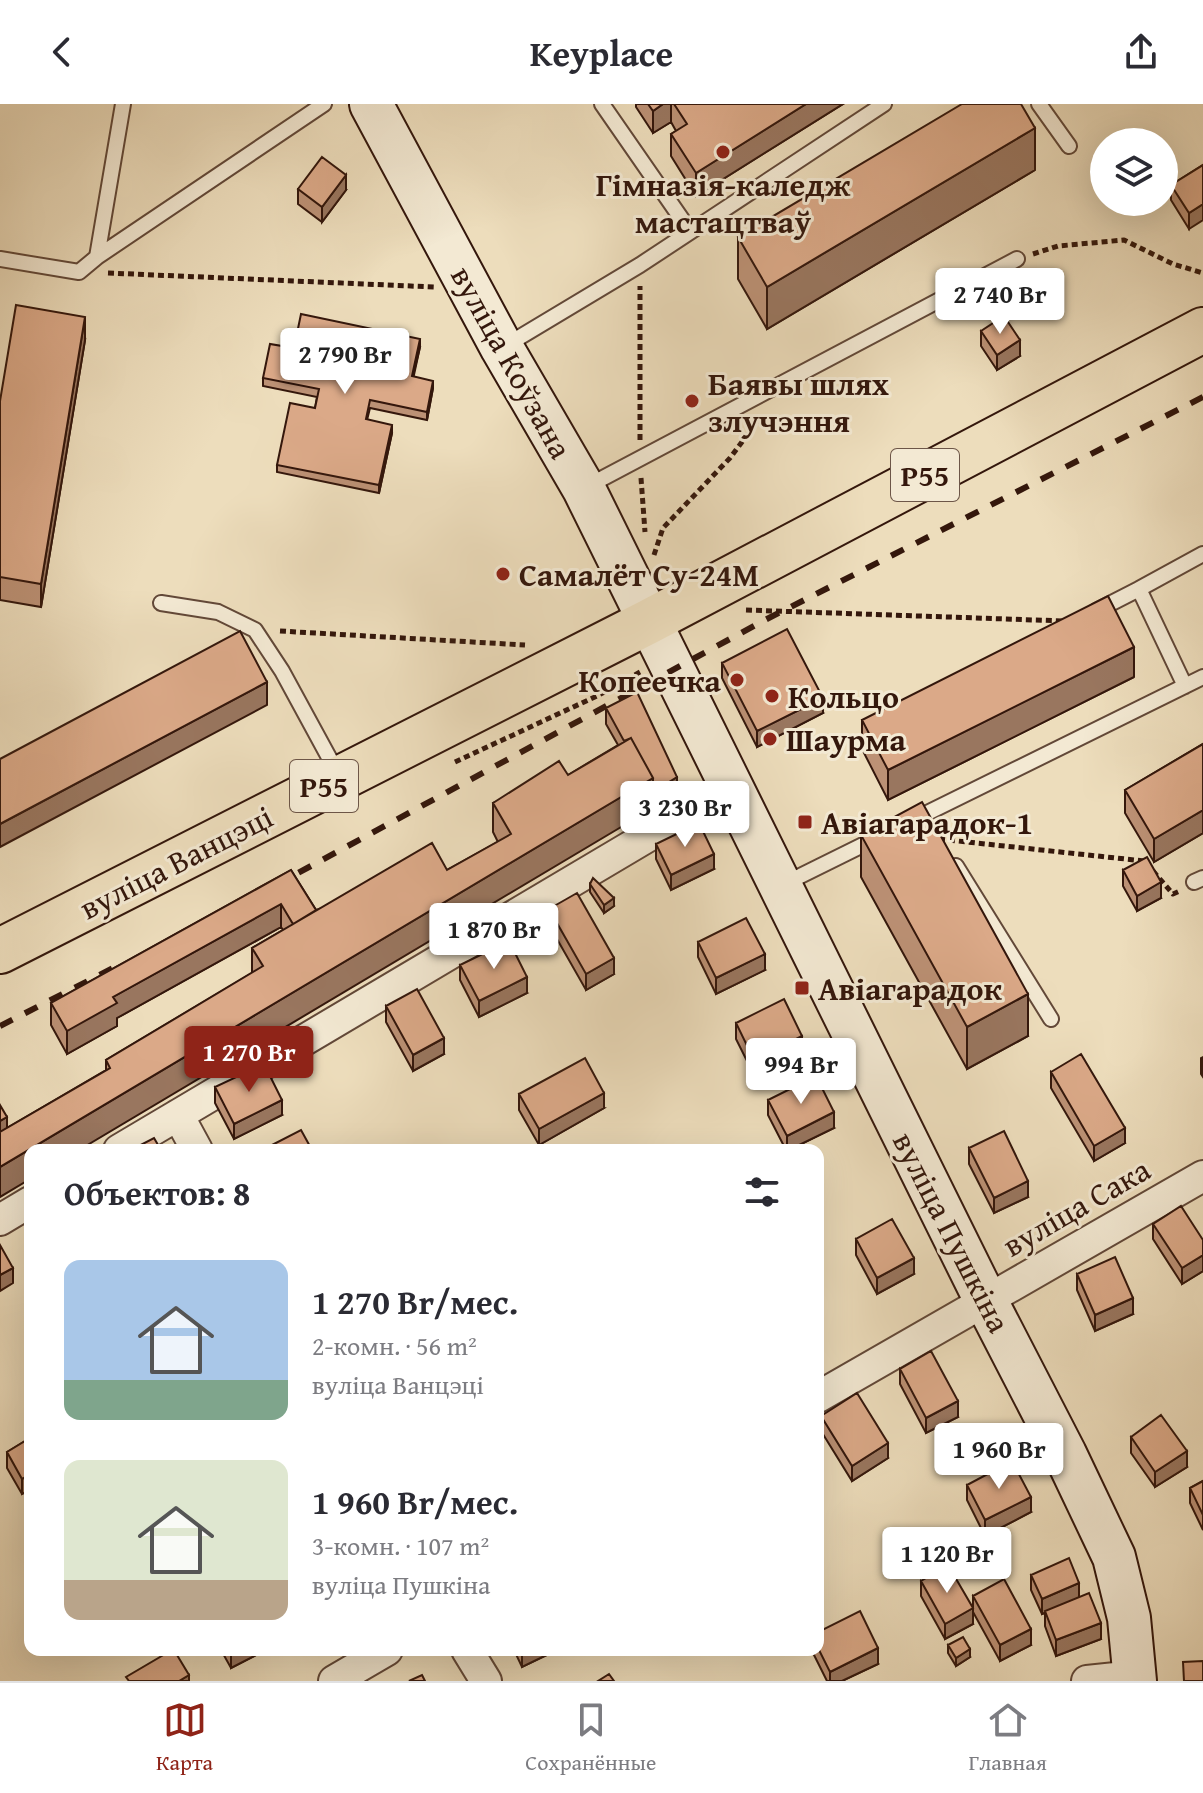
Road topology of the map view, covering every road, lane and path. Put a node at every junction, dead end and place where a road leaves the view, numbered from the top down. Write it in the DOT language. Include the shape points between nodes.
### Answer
graph roads {
  1 [pos="123,104"];
  2 [pos="324,104"];
  3 [pos="371,104"];
  4 [pos="602,104"];
  5 [pos="884,104"];
  6 [pos="1039,104"];
  7 [pos="1069,146"];
  8 [pos="690,231"];
  9 [pos="97,257"];
  10 [pos="0,259"];
  11 [pos="1017,259"];
  12 [pos="640,265"];
  13 [pos="79,272"];
  14 [pos="1203,273"];
  15 [pos="470,288"];
  16 [pos="1203,330"];
  17 [pos="502,348"];
  18 [pos="790,378"];
  19 [pos="640,458"];
  20 [pos="584,489"];
  21 [pos="646,546"];
  22 [pos="1203,554"];
  23 [pos="652,564"];
  24 [pos="1139,589"];
  25 [pos="161,603"];
  26 [pos="738,609"];
  27 [pos="648,622"];
  28 [pos="1074,622"];
  29 [pos="255,630"];
  30 [pos="534,646"];
  31 [pos="1203,677"];
  32 [pos="1185,686"];
  33 [pos="340,778"];
  34 [pos="731,787"];
  35 [pos="924,815"];
  36 [pos="943,845"];
  37 [pos="1199,880"];
  38 [pos="780,885"];
  39 [pos="0,951"];
  40 [pos="1051,1019"];
  41 [pos="178,1115"];
  42 [pos="129,1144"];
  43 [pos="194,1144"];
  44 [pos="1203,1176"];
  45 [pos="24,1206"];
  46 [pos="0,1220"];
  47 [pos="985,1299"];
  48 [pos="824,1393"];
  49 [pos="377,1656"];
  50 [pos="471,1656"];
  51 [pos="1135,1678"];
  52 [pos="334,1681"];
  53 [pos="486,1681"];
  54 [pos="1087,1681"];
  1 -- 9 [label="lane"];
  2 -- 9 [label="lane"];
  3 -- 15 [label="main road, вуліца Коўзана"];
  4 -- 8 [label="lane"];
  5 -- 8 [label="lane"];
  6 -- 7 [label="lane"];
  8 -- 12 [label="lane"];
  9 -- 13 [label="lane"];
  10 -- 13 [label="lane"];
  11 -- 14 [label="path" via="1058,246 1124,240"];
  11 -- 18 [label="lane"];
  12 -- 17 [label="lane"];
  12 -- 19 [label="path"];
  13 -- 15 [label="path"];
  15 -- 17 [label="main road, вуліца Коўзана"];
  16 -- 27 [label="main road, вуліца Ванцэці / Р55"];
  17 -- 20 [label="main road, вуліца Коўзана"];
  18 -- 19 [label="lane"];
  18 -- 23 [label="path" via="730,458 663,528"];
  19 -- 20 [label="lane"];
  19 -- 21 [label="path"];
  20 -- 27 [label="main road, вуліца Коўзана"];
  22 -- 24 [label="lane"];
  24 -- 28 [label="lane"];
  24 -- 32 [label="lane"];
  25 -- 29 [label="lane" via="218,612"];
  26 -- 28 [label="path"];
  27 -- 33 [label="main road, вуліца Ванцэці / Р55"];
  27 -- 34 [label="main road, вуліца Пушкіна"];
  29 -- 30 [label="path"];
  29 -- 33 [label="lane"];
  31 -- 32 [label="lane"];
  32 -- 35 [label="lane"];
  33 -- 39 [label="main road, вуліца Ванцэці / Р55"];
  34 -- 38 [label="main road, вуліца Пушкіна"];
  34 -- 41 [label="street"];
  35 -- 36 [label="lane"];
  35 -- 38 [label="lane"];
  36 -- 37 [label="path" via="1145,861 1173,894"];
  36 -- 40 [label="lane"];
  38 -- 47 [label="main road, вуліца Пушкіна"];
  41 -- 42 [label="street"];
  41 -- 43 [label="street"];
  44 -- 47 [label="street, вуліца Сака"];
  45 -- 46 [label="street"];
  47 -- 48 [label="street, вуліца Сака"];
  47 -- 51 [label="main road, вуліца Пушкіна" via="1114,1557 1129,1618"];
  49 -- 52 [label="street"];
  50 -- 53 [label="street"];
  51 -- 54 [label="street"];
}
